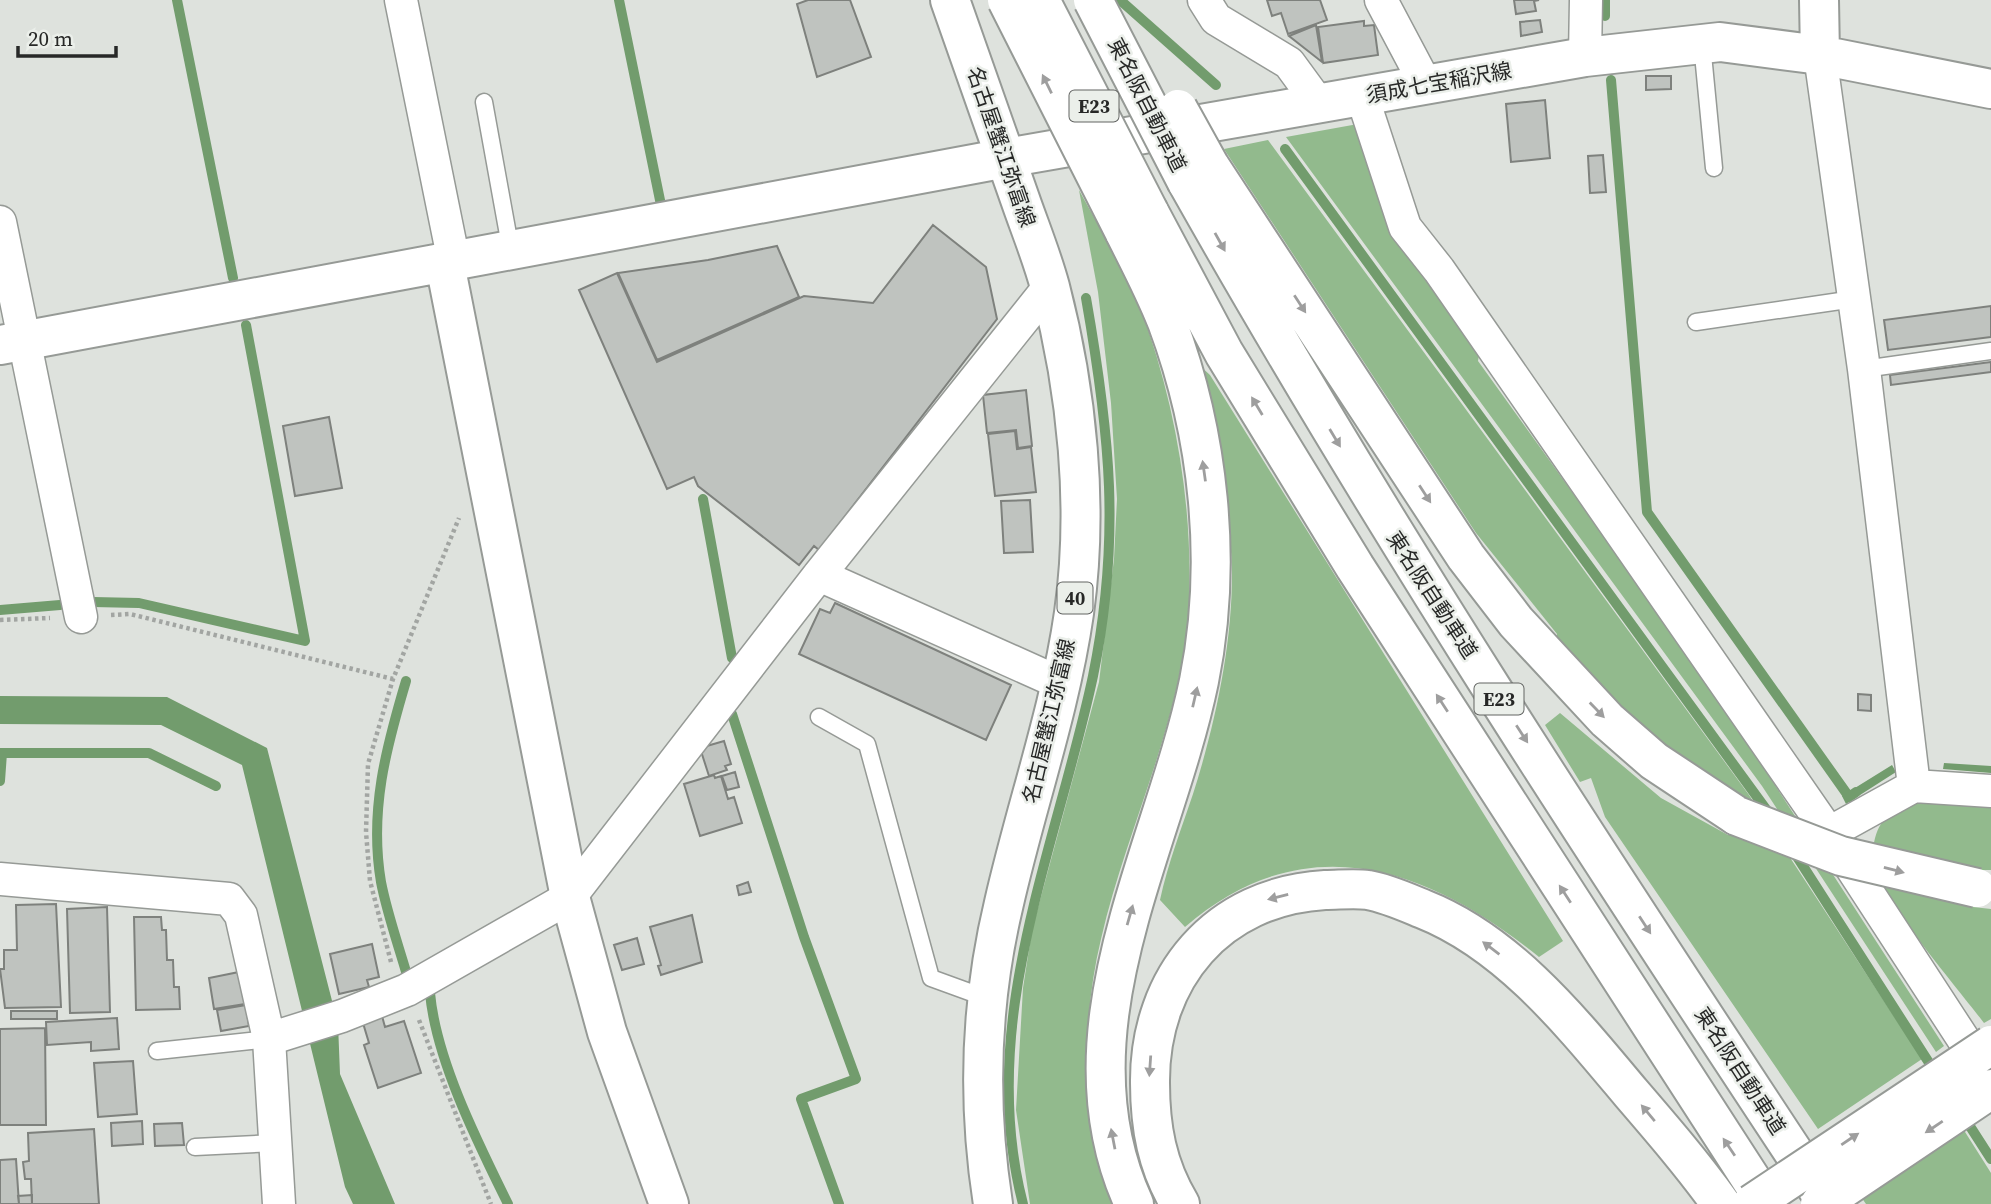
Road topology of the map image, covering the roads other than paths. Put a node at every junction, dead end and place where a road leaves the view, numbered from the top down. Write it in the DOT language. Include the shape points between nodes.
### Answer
graph roads {
  1 [pos="401,0"];
  2 [pos="950,0"];
  3 [pos="1007,0"];
  4 [pos="1040,0"];
  5 [pos="1093,0"];
  6 [pos="1118,0"];
  7 [pos="1204,0"];
  8 [pos="1381,0"];
  9 [pos="1586,0"];
  10 [pos="1819,0"];
  11 [pos="1702,44"];
  12 [pos="1820,55"];
  13 [pos="1585,57"];
  14 [pos="1426,85"];
  15 [pos="1991,89"];
  16 [pos="1362,96"];
  17 [pos="484,102"];
  18 [pos="1319,104"];
  19 [pos="1006,158"];
  20 [pos="1714,168"];
  21 [pos="1198,174"];
  22 [pos="0,222"];
  23 [pos="1136,222"];
  24 [pos="512,251"];
  25 [pos="449,263"];
  26 [pos="1050,286"];
  27 [pos="1854,299"];
  28 [pos="1696,323"];
  29 [pos="12,343"];
  30 [pos="1991,351"];
  31 [pos="1864,369"];
  32 [pos="819,575"];
  33 [pos="81,617"];
  34 [pos="1060,683"];
  35 [pos="819,717"];
  36 [pos="1914,786"];
  37 [pos="1991,791"];
  38 [pos="1829,833"];
  39 [pos="0,879"];
  40 [pos="1984,888"];
  41 [pos="570,897"];
  42 [pos="986,998"];
  43 [pos="282,1034"];
  44 [pos="1991,1045"];
  45 [pos="157,1051"];
  46 [pos="1991,1082"];
  47 [pos="1991,1089"];
  48 [pos="275,1143"];
  49 [pos="195,1147"];
  50 [pos="279,1204"];
  51 [pos="669,1204"];
  52 [pos="993,1204"];
  53 [pos="1134,1204"];
  54 [pos="1180,1204"];
  55 [pos="1721,1204"];
  56 [pos="1752,1204"];
  57 [pos="1767,1204"];
  58 [pos="1820,1204"];
  59 [pos="1828,1204"];
  1 -- 25 [label="street"];
  2 -- 19 [label="main road, 名古屋蟹江弥富線 / 40"];
  23 -- 3 [label="main road, one-way, bridge"];
  4 -- 23 [label="main road, E23, bridge"];
  5 -- 21 [label="main road, 東名阪自動車道 / E23, bridge"];
  6 -- 21 [label="main road, bridge"];
  7 -- 18 [label="street" via="1216,19 1289,63"];
  8 -- 14 [label="street"];
  9 -- 13 [label="street"];
  10 -- 12 [label="main road"];
  11 -- 12 [label="main road, 須成七宝稲沢線" via="1720,42"];
  11 -- 13 [label="main road, 須成七宝稲沢線"];
  11 -- 20 [label="lane"];
  12 -- 15 [label="main road, 須成七宝稲沢線"];
  12 -- 27 [label="street"];
  13 -- 14 [label="main road, 須成七宝稲沢線"];
  14 -- 16 [label="main road, 須成七宝稲沢線"];
  16 -- 18 [label="main road, 須成七宝稲沢線"];
  16 -- 38 [label="street" via="1405,227"];
  17 -- 24 [label="lane"];
  18 -- 19 [label="main road, 須成七宝稲沢線"];
  19 -- 24 [label="main road, 須成七宝稲沢線"];
  19 -- 26 [label="main road, 名古屋蟹江弥富線 / 40"];
  21 -- 40 [label="main road, one-way, bridge" via="1458,545 1517,622 1607,720 1654,761 1737,816 1841,856"];
  21 -- 59 [label="main road, 東名阪自動車道 / E23, one-way" via="1269,327 1399,544"];
  22 -- 29 [label="street"];
  53 -- 23 [label="main road, one-way" via="1111,1131 1106,1051 1110,1008 1130,912 1181,754 1199,679 1210,557 1199,435"];
  57 -- 23 [label="main road, E23, one-way"];
  24 -- 25 [label="main road, 須成七宝稲沢線"];
  25 -- 29 [label="main road, 須成七宝稲沢線"];
  25 -- 41 [label="main road"];
  26 -- 32 [label="street"];
  26 -- 34 [label="main road, 名古屋蟹江弥富線 / 40" via="1071,390 1079,459 1079,564"];
  27 -- 28 [label="lane"];
  27 -- 31 [label="street"];
  29 -- 33 [label="street"];
  30 -- 31 [label="lane"];
  31 -- 36 [label="street"];
  32 -- 34 [label="street"];
  32 -- 41 [label="street"];
  34 -- 42 [label="main road, 名古屋蟹江弥富線 / 40" via="1003,904"];
  35 -- 42 [label="lane" via="867,744 931,978"];
  36 -- 37 [label="street"];
  36 -- 38 [label="street"];
  38 -- 46 [label="street"];
  39 -- 43 [label="street" via="229,899 241,915"];
  41 -- 43 [label="street" via="404,992"];
  41 -- 51 [label="main road" via="607,1032"];
  42 -- 52 [label="main road, 名古屋蟹江弥富線 / 40" via="983,1135"];
  43 -- 45 [label="lane"];
  43 -- 48 [label="street"];
  56 -- 44 [label="main road, one-way, bridge"];
  47 -- 58 [label="main road, one-way, bridge"];
  48 -- 49 [label="lane"];
  48 -- 50 [label="street"];
  55 -- 54 [label="main road, one-way" via="1576,1028 1496,951 1426,910 1368,890 1303,891 1268,899 1214,932 1189,957 1168,990 1154,1028 1150,1107 1155,1148"];
}
